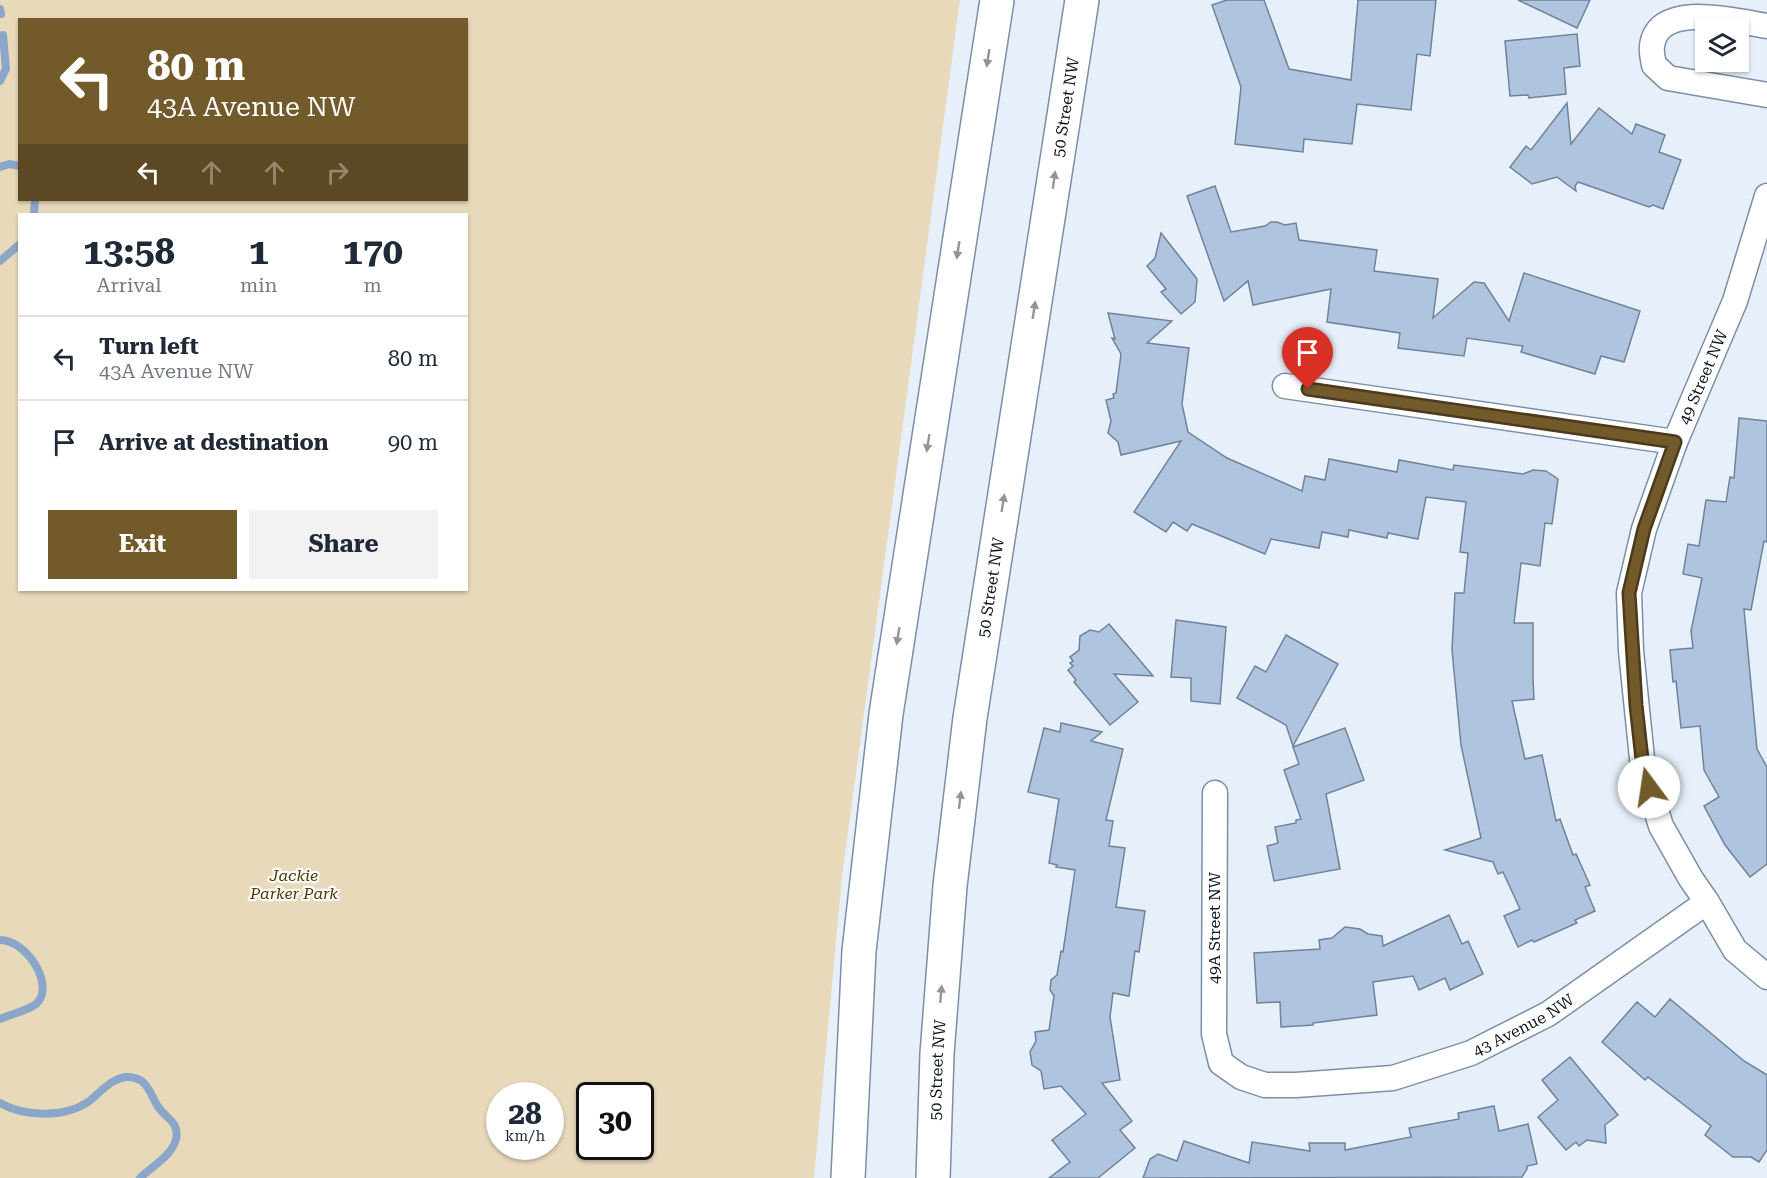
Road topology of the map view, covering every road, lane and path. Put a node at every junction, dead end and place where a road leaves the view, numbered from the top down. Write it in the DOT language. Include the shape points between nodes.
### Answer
graph roads {
  1 [pos="997,0"];
  2 [pos="1082,0"];
  3 [pos="1767,26"];
  4 [pos="1767,95"];
  5 [pos="1767,196"];
  6 [pos="1285,386"];
  7 [pos="1675,442"];
  8 [pos="1215,794"];
  9 [pos="1707,902"];
  10 [pos="1767,977"];
  11 [pos="1221,1062"];
  12 [pos="848,1178"];
  13 [pos="933,1178"];
  1 -- 12 [label="main road, one-way" via="886,714 859,951"];
  13 -- 2 [label="main road, 50 Street NW, one-way" via="937,1054 950,886 970,718"];
  3 -- 4 [label="street" via="1691,14 1670,20 1658,30 1652,46 1654,65 1668,78"];
  5 -- 7 [label="street, 49 Street NW" via="1735,301"];
  6 -- 7 [label="street"];
  7 -- 9 [label="street, 49 Street NW" via="1644,529 1629,593 1631,651 1643,768 1661,825"];
  8 -- 11 [label="street, 49A Street NW" via="1214,1034"];
  9 -- 10 [label="street" via="1735,950"];
  9 -- 11 [label="street, 43 Avenue NW" via="1548,1014 1471,1053 1394,1078 1296,1085 1249,1080"];
}
